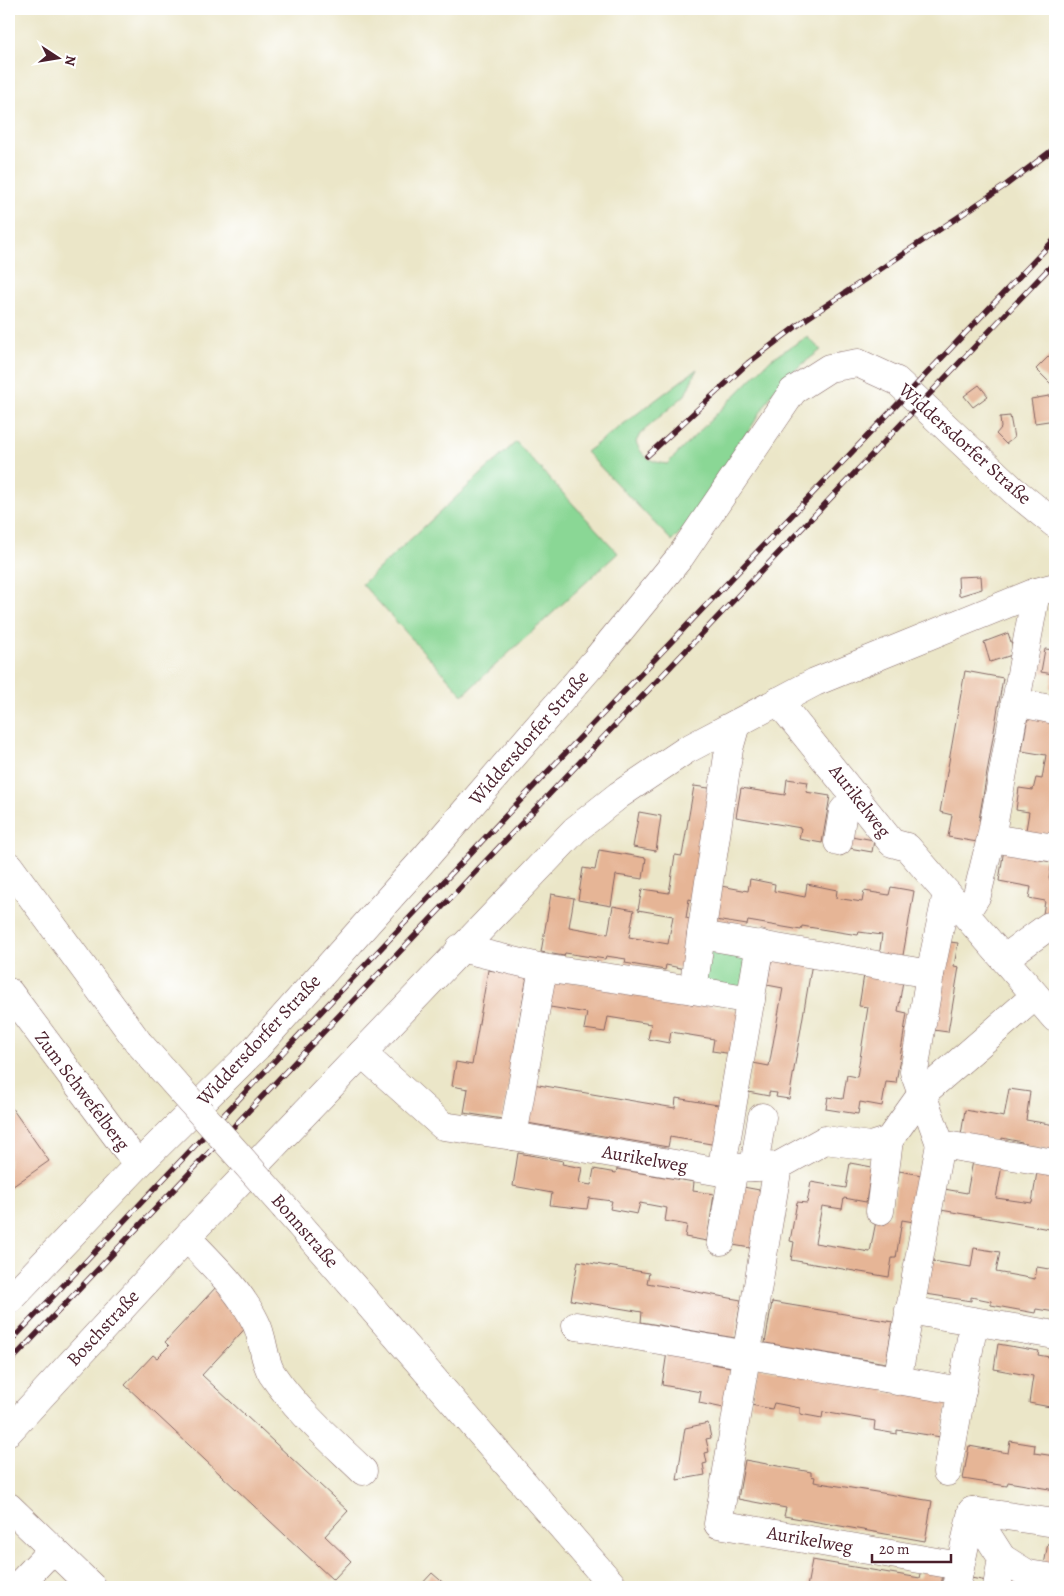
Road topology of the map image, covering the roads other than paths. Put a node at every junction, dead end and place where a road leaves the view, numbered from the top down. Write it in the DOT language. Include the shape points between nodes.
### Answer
graph roads {
  1 [pos="1055,524"];
  2 [pos="1046,589"];
  3 [pos="778,701"];
  4 [pos="1015,702"];
  5 [pos="1055,710"];
  6 [pos="736,724"];
  7 [pos="856,796"];
  8 [pos="991,838"];
  9 [pos="838,842"];
  10 [pos="1055,848"];
  11 [pos="9,866"];
  12 [pos="947,893"];
  13 [pos="965,914"];
  14 [pos="1055,927"];
  15 [pos="701,935"];
  16 [pos="760,944"];
  17 [pos="460,948"];
  18 [pos="1006,958"];
  19 [pos="543,968"];
  20 [pos="930,974"];
  21 [pos="693,990"];
  22 [pos="9,992"];
  23 [pos="751,1000"];
  24 [pos="1049,1010"];
  25 [pos="362,1052"];
  26 [pos="921,1095"];
  27 [pos="762,1117"];
  28 [pos="513,1136"];
  29 [pos="889,1140"];
  30 [pos="940,1144"];
  31 [pos="1055,1163"];
  32 [pos="138,1165"];
  33 [pos="747,1168"];
  34 [pos="880,1211"];
  35 [pos="192,1232"];
  36 [pos="721,1241"];
  37 [pos="9,1300"];
  38 [pos="909,1310"];
  39 [pos="974,1322"];
  40 [pos="576,1326"];
  41 [pos="1055,1335"];
  42 [pos="745,1356"];
  43 [pos="897,1381"];
  44 [pos="962,1391"];
  45 [pos="9,1430"];
  46 [pos="363,1471"];
  47 [pos="947,1472"];
  48 [pos="972,1511"];
  49 [pos="13,1520"];
  50 [pos="1055,1523"];
  51 [pos="52,1550"];
  52 [pos="1002,1558"];
  53 [pos="958,1577"];
  54 [pos="1055,1578"];
  55 [pos="17,1587"];
  56 [pos="92,1587"];
  57 [pos="614,1587"];
  58 [pos="997,1587"];
  1 -- 32 [label="street, Widdersdorfer Straße" via="1013,490 897,381 858,363 829,368 793,391 680,557 595,661 426,858 257,1047"];
  2 -- 3 [label="street" via="815,682"];
  2 -- 4 [label="street"];
  3 -- 6 [label="street"];
  3 -- 7 [label="street, Aurikelweg"];
  4 -- 5 [label="street"];
  4 -- 8 [label="street"];
  6 -- 15 [label="street" via="729,749"];
  6 -- 17 [label="street" via="619,794 575,830"];
  7 -- 9 [label="street" via="843,811"];
  7 -- 12 [label="street, Aurikelweg" via="892,843 907,847"];
  8 -- 10 [label="street"];
  8 -- 13 [label="street" via="977,896"];
  11 -- 57 [label="street, Bonnstraße, bridge" via="138,1042"];
  12 -- 13 [label="street, Aurikelweg"];
  12 -- 20 [label="street"];
  13 -- 18 [label="street, Aurikelweg"];
  14 -- 18 [label="street" via="1049,926"];
  15 -- 16 [label="street"];
  15 -- 21 [label="street"];
  16 -- 20 [label="street"];
  16 -- 23 [label="street"];
  17 -- 19 [label="street"];
  17 -- 25 [label="street"];
  18 -- 24 [label="street, Aurikelweg"];
  19 -- 21 [label="street"];
  19 -- 28 [label="street"];
  20 -- 26 [label="street" via="914,1072"];
  21 -- 23 [label="street"];
  22 -- 32 [label="street, Zum Schwefelberg"];
  23 -- 33 [label="street"];
  24 -- 26 [label="street, Aurikelweg"];
  25 -- 28 [label="street, Aurikelweg" via="443,1126"];
  25 -- 35 [label="street"];
  26 -- 29 [label="street, Aurikelweg"];
  26 -- 30 [label="street"];
  27 -- 33 [label="street"];
  28 -- 33 [label="street, Aurikelweg"];
  29 -- 33 [label="street" via="870,1146 825,1140"];
  29 -- 34 [label="street"];
  30 -- 31 [label="street"];
  30 -- 38 [label="street"];
  32 -- 37 [label="street, Widdersdorfer Straße"];
  33 -- 36 [label="street"];
  33 -- 42 [label="street, Aurikelweg"];
  35 -- 45 [label="street, Boschstraße"];
  35 -- 46 [label="street" via="247,1306 257,1325 270,1371 295,1406"];
  38 -- 39 [label="street"];
  38 -- 43 [label="street"];
  39 -- 41 [label="street"];
  39 -- 44 [label="street"];
  40 -- 42 [label="street"];
  42 -- 43 [label="street"];
  42 -- 53 [label="street, Aurikelweg" via="718,1524"];
  43 -- 44 [label="street"];
  44 -- 47 [label="street"];
  48 -- 50 [label="street"];
  48 -- 52 [label="street"];
  48 -- 53 [label="street, Aurikelweg"];
  49 -- 51 [label="street"];
  51 -- 55 [label="street"];
  51 -- 56 [label="street"];
  52 -- 54 [label="street" via="1028,1574"];
  52 -- 58 [label="street"];
}
